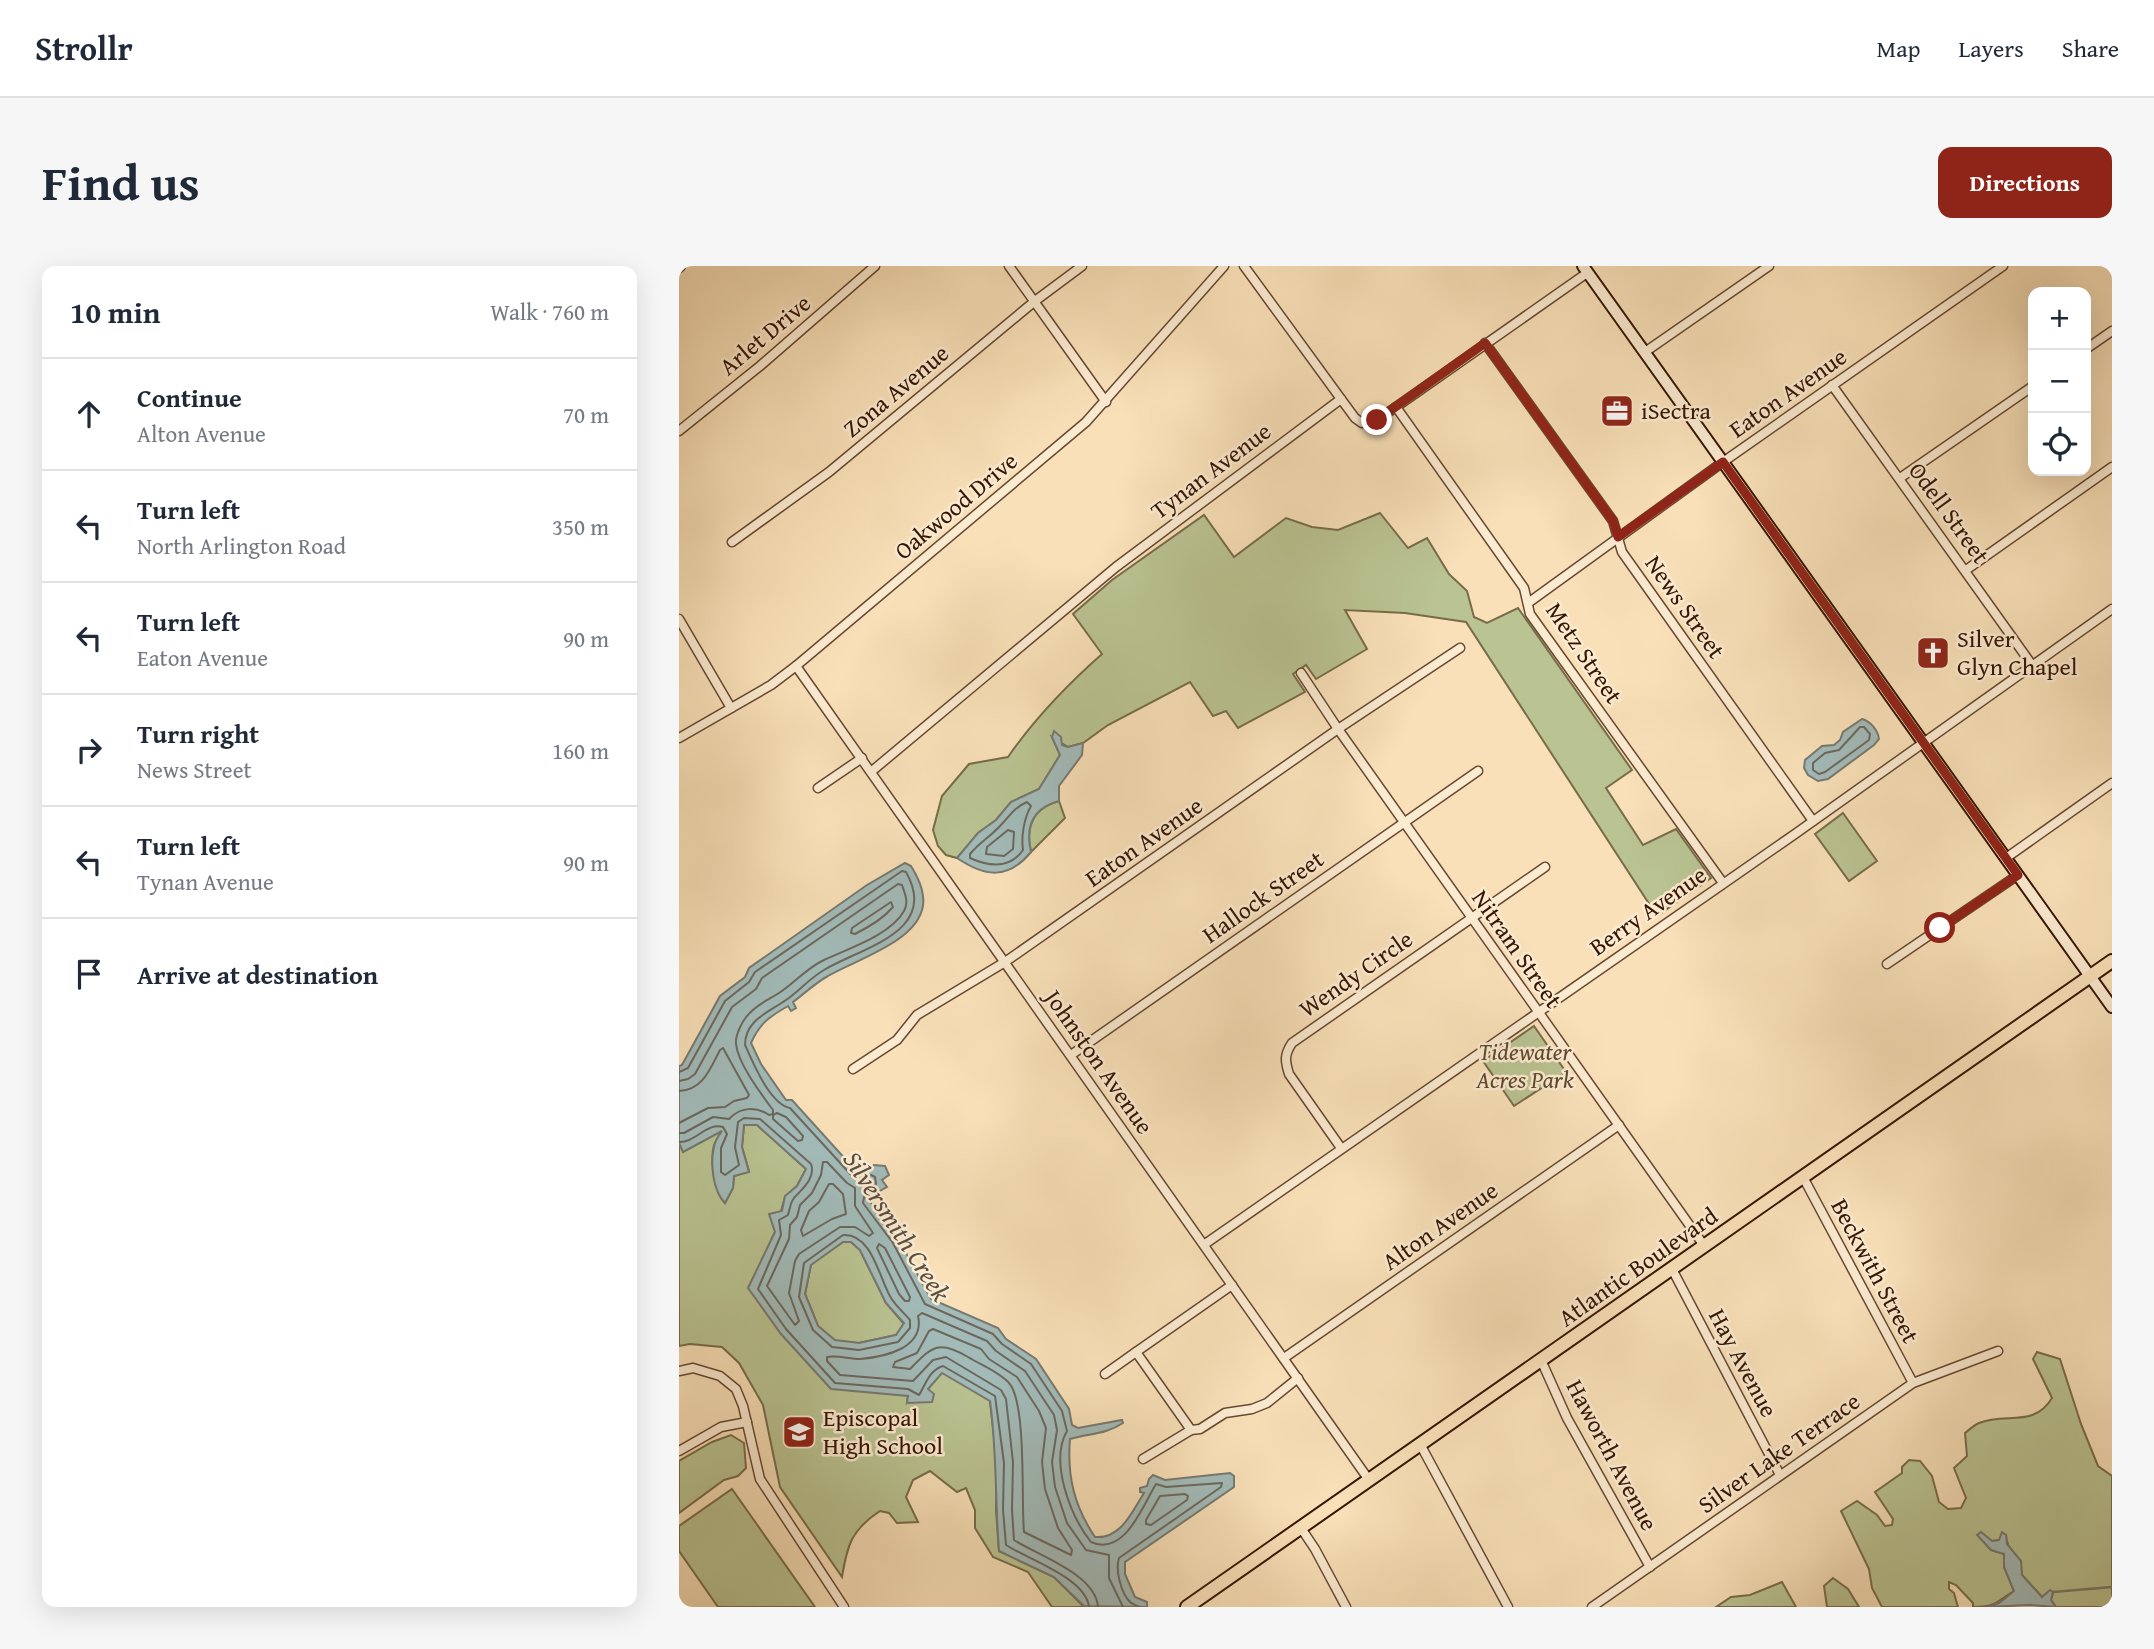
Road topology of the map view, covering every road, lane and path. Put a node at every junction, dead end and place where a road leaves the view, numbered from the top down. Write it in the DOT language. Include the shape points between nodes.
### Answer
graph roads {
  1 [pos="875,266"];
  2 [pos="1009,266"];
  3 [pos="1082,266"];
  4 [pos="1224,266"];
  5 [pos="1244,266"];
  6 [pos="1769,266"];
  7 [pos="2003,266"];
  8 [pos="1585,269"];
  9 [pos="1035,301"];
  10 [pos="2112,331"];
  11 [pos="1485,343"];
  12 [pos="2091,346"];
  13 [pos="1645,352"];
  14 [pos="1832,385"];
  15 [pos="2028,389"];
  16 [pos="1341,399"];
  17 [pos="1106,402"];
  18 [pos="1396,407"];
  19 [pos="679,431"];
  20 [pos="1723,462"];
  21 [pos="2112,467"];
  22 [pos="1900,478"];
  23 [pos="1618,537"];
  24 [pos="732,542"];
  25 [pos="1965,569"];
  26 [pos="1528,603"];
  27 [pos="2112,609"];
  28 [pos="679,619"];
  29 [pos="1459,648"];
  30 [pos="2032,665"];
  31 [pos="796,666"];
  32 [pos="1301,673"];
  33 [pos="731,708"];
  34 [pos="1338,729"];
  35 [pos="679,738"];
  36 [pos="1923,743"];
  37 [pos="862,758"];
  38 [pos="872,771"];
  39 [pos="1478,771"];
  40 [pos="2112,783"];
  41 [pos="818,788"];
  42 [pos="1813,821"];
  43 [pos="1404,823"];
  44 [pos="2006,858"];
  45 [pos="1545,867"];
  46 [pos="2018,875"];
  47 [pos="1723,883"];
  48 [pos="1471,917"];
  49 [pos="2112,961"];
  50 [pos="1005,962"];
  51 [pos="1887,964"];
  52 [pos="2090,976"];
  53 [pos="2112,1007"];
  54 [pos="1538,1011"];
  55 [pos="1071,1055"];
  56 [pos="853,1069"];
  57 [pos="1619,1125"];
  58 [pos="1342,1148"];
  59 [pos="1803,1177"];
  60 [pos="1205,1244"];
  61 [pos="1705,1247"];
  62 [pos="1671,1269"];
  63 [pos="1232,1285"];
  64 [pos="1998,1351"];
  65 [pos="1136,1352"];
  66 [pos="1284,1358"];
  67 [pos="1541,1360"];
  68 [pos="679,1371"];
  69 [pos="1105,1374"];
  70 [pos="1298,1378"];
  71 [pos="1913,1383"];
  72 [pos="747,1422"];
  73 [pos="1191,1430"];
  74 [pos="1420,1444"];
  75 [pos="679,1451"];
  76 [pos="1143,1459"];
  77 [pos="1780,1475"];
  78 [pos="1369,1480"];
  79 [pos="1301,1528"];
  80 [pos="1650,1567"];
  81 [pos="844,1607"];
  82 [pos="1188,1607"];
  83 [pos="1346,1607"];
  84 [pos="1508,1607"];
  85 [pos="1592,1607"];
  1 -- 19 [label="street, Arlet Drive"];
  2 -- 9 [label="street"];
  3 -- 9 [label="street, Zona Avenue"];
  4 -- 17 [label="street, Oakwood Drive"];
  5 -- 16 [label="street"];
  6 -- 13 [label="street"];
  7 -- 14 [label="street, Eaton Avenue"];
  8 -- 11 [label="street"];
  8 -- 13 [label="main road"];
  9 -- 17 [label="street"];
  9 -- 24 [label="street, Zona Avenue" via="829,472"];
  10 -- 12 [label="street"];
  11 -- 18 [label="street"];
  11 -- 23 [label="street, News Street" via="1613,521"];
  13 -- 20 [label="main road"];
  14 -- 20 [label="street, Eaton Avenue"];
  14 -- 22 [label="street, Odell Street"];
  15 -- 22 [label="street"];
  16 -- 18 [label="street" via="1363,423"];
  16 -- 38 [label="street, Tynan Avenue" via="1116,567"];
  17 -- 31 [label="street, Oakwood Drive"];
  18 -- 26 [label="street, Metz Street" via="1524,588"];
  20 -- 23 [label="street, Eaton Avenue"];
  20 -- 36 [label="main road"];
  21 -- 25 [label="street"];
  22 -- 25 [label="street, Odell Street"];
  23 -- 26 [label="street, Eaton Avenue"];
  23 -- 42 [label="street, News Street" via="1622,552"];
  25 -- 30 [label="street, Odell Street"];
  26 -- 47 [label="street, Metz Street" via="1530,614"];
  27 -- 30 [label="street, Berry Avenue"];
  28 -- 33 [label="street"];
  29 -- 34 [label="street, Eaton Avenue"];
  30 -- 36 [label="street, Berry Avenue"];
  31 -- 33 [label="street, Oakwood Drive"];
  31 -- 37 [label="street, Johnston Avenue"];
  32 -- 34 [label="street, Nitram Street"];
  33 -- 35 [label="street, Oakwood Drive"];
  34 -- 43 [label="street, Nitram Street"];
  34 -- 50 [label="street, Eaton Avenue"];
  36 -- 42 [label="street, Berry Avenue"];
  36 -- 44 [label="main road"];
  37 -- 38 [label="street, Johnston Avenue"];
  37 -- 41 [label="street"];
  38 -- 50 [label="street, Johnston Avenue"];
  39 -- 43 [label="street, Hallock Street"];
  40 -- 44 [label="street"];
  42 -- 47 [label="street, Berry Avenue"];
  43 -- 48 [label="street, Nitram Street"];
  43 -- 55 [label="street, Hallock Street"];
  44 -- 46 [label="main road"];
  45 -- 48 [label="street, Wendy Circle"];
  46 -- 51 [label="street"];
  46 -- 52 [label="main road"];
  47 -- 54 [label="street, Berry Avenue"];
  48 -- 54 [label="street, Nitram Street"];
  48 -- 58 [label="street, Wendy Circle" via="1301,1035 1286,1053 1289,1074"];
  49 -- 52 [label="main road, Atlantic Boulevard"];
  50 -- 55 [label="street, Johnston Avenue"];
  50 -- 56 [label="street, Eaton Avenue" via="917,1016 897,1040"];
  52 -- 53 [label="main road"];
  52 -- 59 [label="main road, Atlantic Boulevard"];
  54 -- 57 [label="street, Nitram Street"];
  54 -- 58 [label="street, Berry Avenue"];
  55 -- 60 [label="street, Johnston Avenue"];
  57 -- 61 [label="street, Nitram Street"];
  57 -- 66 [label="street, Alton Avenue"];
  58 -- 60 [label="street, Berry Avenue"];
  59 -- 61 [label="main road, Atlantic Boulevard"];
  59 -- 71 [label="street, Beckwith Street"];
  60 -- 63 [label="street, Johnston Avenue"];
  61 -- 62 [label="main road, Atlantic Boulevard"];
  62 -- 67 [label="main road, Atlantic Boulevard"];
  62 -- 77 [label="street, Hay Avenue"];
  63 -- 65 [label="street"];
  63 -- 66 [label="street, Johnston Avenue"];
  64 -- 71 [label="street, Silver Lake Terrace"];
  65 -- 69 [label="street"];
  65 -- 73 [label="street"];
  66 -- 70 [label="street, Johnston Avenue"];
  67 -- 74 [label="main road, Atlantic Boulevard"];
  67 -- 80 [label="street, Haworth Avenue" via="1567,1418"];
  68 -- 72 [label="street" via="693,1368 720,1376 736,1389"];
  70 -- 73 [label="street" via="1267,1403 1225,1413 1201,1429"];
  70 -- 78 [label="street, Johnston Avenue"];
  71 -- 77 [label="street, Silver Lake Terrace"];
  72 -- 75 [label="street" via="721,1427"];
  72 -- 81 [label="street" via="760,1479"];
  73 -- 76 [label="street"];
  74 -- 78 [label="main road, Atlantic Boulevard"];
  74 -- 84 [label="street"];
  77 -- 80 [label="street, Silver Lake Terrace"];
  78 -- 79 [label="main road, Atlantic Boulevard"];
  79 -- 82 [label="main road, Atlantic Boulevard"];
  79 -- 83 [label="street"];
  80 -- 85 [label="street, Silver Lake Terrace"];
}
